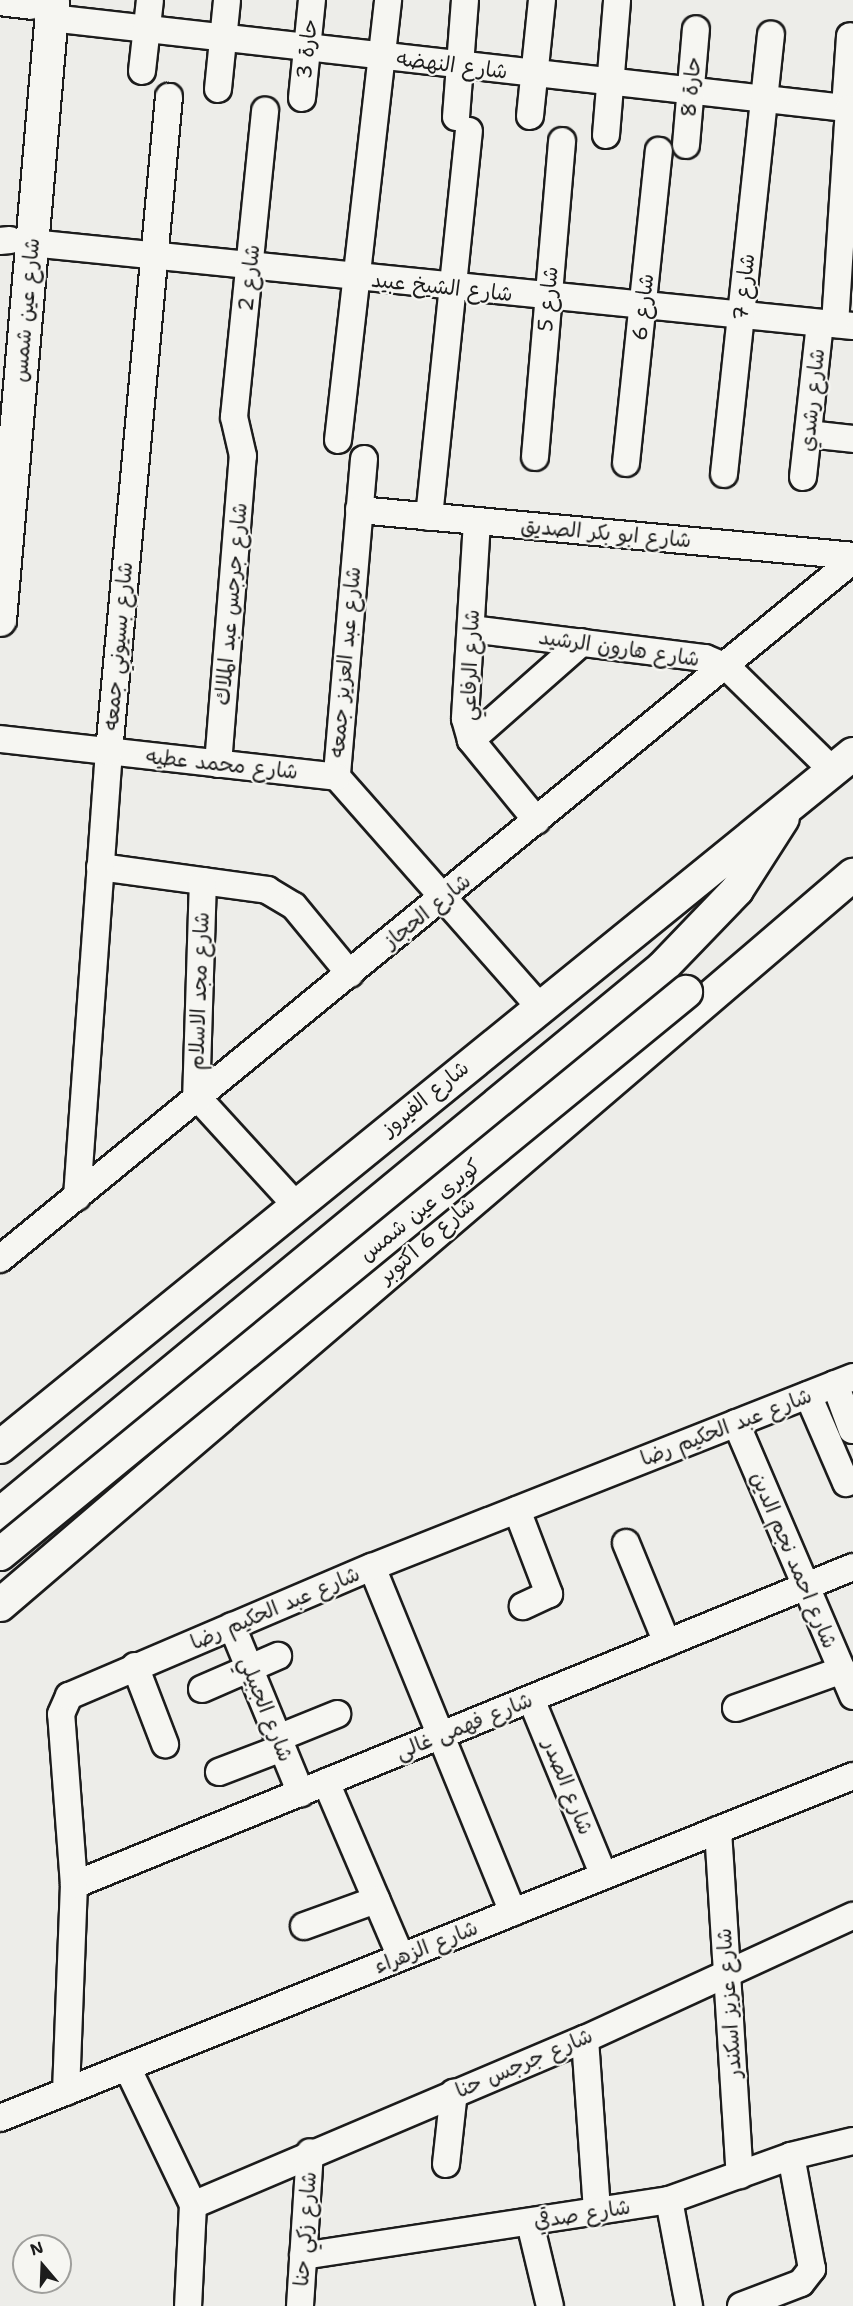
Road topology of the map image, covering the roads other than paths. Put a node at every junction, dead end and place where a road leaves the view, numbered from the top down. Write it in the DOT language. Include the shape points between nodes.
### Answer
graph roads {
  1 [pos="150,0"];
  2 [pos="226,0"];
  3 [pos="312,0"];
  4 [pos="388,0"];
  5 [pos="465,0"];
  6 [pos="542,0"];
  7 [pos="617,0"];
  8 [pos="0,2"];
  9 [pos="41,6"];
  10 [pos="146,29"];
  11 [pos="696,29"];
  12 [pos="771,35"];
  13 [pos="850,36"];
  14 [pos="223,38"];
  15 [pos="307,48"];
  16 [pos="381,57"];
  17 [pos="459,66"];
  18 [pos="142,71"];
  19 [pos="535,74"];
  20 [pos="610,82"];
  21 [pos="218,89"];
  22 [pos="691,91"];
  23 [pos="169,97"];
  24 [pos="302,98"];
  25 [pos="764,99"];
  26 [pos="849,108"];
  27 [pos="265,111"];
  28 [pos="530,116"];
  29 [pos="606,135"];
  30 [pos="562,141"];
  31 [pos="686,145"];
  32 [pos="659,151"];
  33 [pos="847,225"];
  34 [pos="14,241"];
  35 [pos="152,258"];
  36 [pos="250,269"];
  37 [pos="356,279"];
  38 [pos="457,289"];
  39 [pos="548,298"];
  40 [pos="643,307"];
  41 [pos="741,317"];
  42 [pos="836,324"];
  43 [pos="0,355"];
  44 [pos="808,434"];
  45 [pos="853,439"];
  46 [pos="338,441"];
  47 [pos="241,445"];
  48 [pos="535,457"];
  49 [pos="364,459"];
  50 [pos="626,463"];
  51 [pos="724,474"];
  52 [pos="803,477"];
  53 [pos="358,510"];
  54 [pos="429,517"];
  55 [pos="477,521"];
  56 [pos="853,558"];
  57 [pos="0,620"];
  58 [pos="471,629"];
  59 [pos="582,642"];
  60 [pos="728,668"];
  61 [pos="0,739"];
  62 [pos="471,740"];
  63 [pos="109,752"];
  64 [pos="843,762"];
  65 [pos="218,764"];
  66 [pos="336,777"];
  67 [pos="790,803"];
  68 [pos="537,821"];
  69 [pos="100,867"];
  70 [pos="851,876"];
  71 [pos="203,881"];
  72 [pos="442,899"];
  73 [pos="350,974"];
  74 [pos="538,1005"];
  75 [pos="197,1101"];
  76 [pos="77,1197"];
  77 [pos="295,1204"];
  78 [pos="0,1259"];
  79 [pos="844,1381"];
  80 [pos="808,1395"];
  81 [pos="736,1423"];
  82 [pos="852,1430"];
  83 [pos="0,1447"];
  84 [pos="846,1483"];
  85 [pos="517,1510"];
  86 [pos="0,1514"];
  87 [pos="0,1538"];
  88 [pos="626,1543"];
  89 [pos="0,1554"];
  90 [pos="51,1563"];
  91 [pos="372,1567"];
  92 [pos="853,1568"];
  93 [pos="806,1587"];
  94 [pos="0,1605"];
  95 [pos="523,1606"];
  96 [pos="232,1626"];
  97 [pos="667,1643"];
  98 [pos="278,1656"];
  99 [pos="135,1666"];
  100 [pos="250,1670"];
  101 [pos="842,1670"];
  102 [pos="202,1689"];
  103 [pos="853,1696"];
  104 [pos="531,1699"];
  105 [pos="736,1708"];
  106 [pos="337,1714"];
  107 [pos="441,1736"];
  108 [pos="280,1743"];
  109 [pos="165,1744"];
  110 [pos="219,1772"];
  111 [pos="853,1776"];
  112 [pos="326,1782"];
  113 [pos="301,1793"];
  114 [pos="718,1830"];
  115 [pos="604,1876"];
  116 [pos="74,1885"];
  117 [pos="376,1900"];
  118 [pos="513,1912"];
  119 [pos="853,1916"];
  120 [pos="304,1926"];
  121 [pos="401,1957"];
  122 [pos="728,1974"];
  123 [pos="585,2039"];
  124 [pos="127,2067"];
  125 [pos="66,2092"];
  126 [pos="454,2092"];
  127 [pos="0,2118"];
  128 [pos="853,2141"];
  129 [pos="310,2152"];
  130 [pos="791,2156"];
  131 [pos="446,2164"];
  132 [pos="740,2175"];
  133 [pos="669,2200"];
  134 [pos="193,2205"];
  135 [pos="597,2212"];
  136 [pos="530,2223"];
  137 [pos="303,2256"];
  138 [pos="188,2306"];
  139 [pos="300,2306"];
  140 [pos="550,2306"];
  141 [pos="689,2306"];
  142 [pos="741,2306"];
  1 -- 10 [label="street"];
  2 -- 14 [label="street"];
  3 -- 15 [label="street, حارة 3"];
  4 -- 16 [label="street"];
  5 -- 17 [label="street"];
  6 -- 19 [label="street"];
  7 -- 20 [label="street"];
  8 -- 9 [label="street, شارع النهضه"];
  9 -- 10 [label="street, شارع النهضه"];
  9 -- 34 [label="main road, شارع عين شمس"];
  10 -- 14 [label="street, شارع النهضه"];
  10 -- 18 [label="street"];
  11 -- 22 [label="street, حارة 8"];
  12 -- 25 [label="street, شارع 7"];
  13 -- 26 [label="street, شارع رشدي"];
  14 -- 15 [label="street, شارع النهضه"];
  14 -- 21 [label="street"];
  15 -- 16 [label="street, شارع النهضه"];
  15 -- 24 [label="street, حارة 3"];
  16 -- 17 [label="street, شارع النهضه"];
  16 -- 37 [label="street"];
  17 -- 19 [label="street, شارع النهضه"];
  17 -- 38 [label="street" via="462,124"];
  19 -- 20 [label="street, شارع النهضه"];
  19 -- 28 [label="street"];
  20 -- 22 [label="street, شارع النهضه"];
  20 -- 29 [label="street"];
  22 -- 25 [label="street, شارع النهضه"];
  22 -- 31 [label="street, حارة 8"];
  23 -- 35 [label="street, شارع بسيوني جمعه"];
  25 -- 26 [label="street, شارع النهضه"];
  25 -- 41 [label="street, شارع 7"];
  26 -- 33 [label="street, شارع رشدي"];
  27 -- 36 [label="street, شارع 2"];
  30 -- 39 [label="street, شارع 5"];
  32 -- 40 [label="street, شارع 6"];
  33 -- 42 [label="street, شارع رشدي"];
  34 -- 35 [label="street, شارع الشيخ عبيد"];
  34 -- 43 [label="main road, شارع عين شمس"];
  34 -- 57 [label="main road, شارع عين شمس"];
  35 -- 36 [label="street, شارع الشيخ عبيد"];
  35 -- 63 [label="street, شارع بسيوني جمعه"];
  36 -- 37 [label="street, شارع الشيخ عبيد"];
  36 -- 47 [label="street, شارع 2" via="234,417"];
  37 -- 38 [label="street, شارع الشيخ عبيد"];
  37 -- 46 [label="street"];
  38 -- 39 [label="street, شارع الشيخ عبيد"];
  38 -- 54 [label="street"];
  39 -- 40 [label="street, شارع الشيخ عبيد"];
  39 -- 48 [label="street, شارع 5"];
  40 -- 41 [label="street, شارع الشيخ عبيد"];
  40 -- 50 [label="street, شارع 6"];
  41 -- 42 [label="street, شارع الشيخ عبيد"];
  41 -- 51 [label="street, شارع 7"];
  42 -- 44 [label="street, شارع رشدي"];
  44 -- 45 [label="street"];
  44 -- 52 [label="street, شارع رشدي"];
  47 -- 65 [label="street, شارع جرجس عبد الملاك"];
  49 -- 53 [label="street, شارع عبد العزيز جمعه"];
  53 -- 54 [label="street, شارع ابو بكر الصديق"];
  53 -- 66 [label="street, شارع عبد العزيز جمعه"];
  54 -- 55 [label="street, شارع ابو بكر الصديق"];
  55 -- 56 [label="street, شارع ابو بكر الصديق"];
  55 -- 58 [label="street, شارع الرفاعي"];
  56 -- 60 [label="street, شارع الحجاز"];
  58 -- 59 [label="street, شارع هارون الرشيد"];
  58 -- 62 [label="street, شارع الرفاعي" via="465,719"];
  59 -- 60 [label="street, شارع هارون الرشيد" via="686,654"];
  59 -- 62 [label="street"];
  60 -- 64 [label="street, شارع هارون الرشيد"];
  60 -- 68 [label="street, شارع الحجاز"];
  61 -- 63 [label="street, شارع محمد عطيه"];
  62 -- 68 [label="street, شارع الرفاعي"];
  63 -- 65 [label="street, شارع محمد عطيه"];
  63 -- 69 [label="street, شارع بسيوني جمعه"];
  64 -- 67 [label="main road, شارع الفيروز"];
  65 -- 66 [label="street, شارع محمد عطيه"];
  66 -- 72 [label="street, شارع عبد العزيز جمعه"];
  67 -- 74 [label="main road, شارع الفيروز"];
  67 -- 86 [label="main road, كوبرى عين شمس" via="737,890 662,968"];
  68 -- 72 [label="street, شارع الحجاز"];
  69 -- 71 [label="street"];
  69 -- 76 [label="street, شارع بسيوني جمعه"];
  70 -- 89 [label="main road, كوبرى عين شمس, bridge" via="750,940"];
  70 -- 90 [label="main road, شارع 6 اكتوبر"];
  71 -- 73 [label="street" via="280,896"];
  71 -- 75 [label="street, شارع مجد الاسلام"];
  72 -- 73 [label="street, شارع الحجاز"];
  72 -- 74 [label="street, شارع عبد العزيز جمعه"];
  73 -- 75 [label="street, شارع الحجاز"];
  74 -- 77 [label="main road, شارع الفيروز"];
  75 -- 76 [label="street, شارع الحجاز"];
  75 -- 77 [label="street"];
  76 -- 78 [label="street, شارع الحجاز"];
  77 -- 83 [label="main road, شارع الفيروز"];
  79 -- 80 [label="street, شارع عبد الحكيم رضا"];
  79 -- 82 [label="street"];
  80 -- 81 [label="street, شارع عبد الحكيم رضا"];
  80 -- 84 [label="street"];
  81 -- 85 [label="street, شارع عبد الحكيم رضا"];
  81 -- 93 [label="street, شارع احمد نجم الدين"];
  85 -- 91 [label="street, شارع عبد الحكيم رضا"];
  85 -- 95 [label="street" via="549,1594"];
  87 -- 90 [label="main road" via="27,1557"];
  88 -- 97 [label="street"];
  90 -- 94 [label="main road, شارع 6 اكتوبر"];
  91 -- 96 [label="street, شارع عبد الحكيم رضا"];
  91 -- 107 [label="street"];
  92 -- 93 [label="street, شارع فهمى غالى"];
  93 -- 97 [label="street, شارع فهمى غالى"];
  93 -- 101 [label="street, شارع احمد نجم الدين"];
  96 -- 99 [label="street, شارع عبد الحكيم رضا"];
  96 -- 100 [label="street, شارع الجبيلي"];
  97 -- 104 [label="street, شارع فهمى غالى"];
  98 -- 100 [label="street"];
  99 -- 109 [label="street"];
  99 -- 116 [label="street, شارع عبد الحكيم رضا" via="81,1689 63,1704"];
  100 -- 102 [label="street"];
  100 -- 108 [label="street, شارع الجبيلي"];
  101 -- 103 [label="street, شارع احمد نجم الدين"];
  101 -- 105 [label="street"];
  104 -- 107 [label="street, شارع فهمى غالى"];
  104 -- 115 [label="street, شارع الصدر"];
  106 -- 108 [label="street"];
  107 -- 112 [label="street, شارع فهمى غالى"];
  107 -- 118 [label="street"];
  108 -- 110 [label="street"];
  108 -- 113 [label="street, شارع الجبيلي"];
  111 -- 114 [label="street, شارع الزهراء"];
  112 -- 113 [label="street, شارع فهمى غالى"];
  112 -- 117 [label="street"];
  113 -- 116 [label="street, شارع فهمى غالى"];
  114 -- 115 [label="street, شارع الزهراء"];
  114 -- 122 [label="street, شارع عزيز اسكندر"];
  115 -- 118 [label="street, شارع الزهراء"];
  116 -- 125 [label="street, شارع عبد الحكيم رضا"];
  117 -- 120 [label="street"];
  117 -- 121 [label="street"];
  118 -- 121 [label="street, شارع الزهراء"];
  119 -- 122 [label="street, شارع جرجس حنا"];
  121 -- 124 [label="street, شارع الزهراء"];
  122 -- 123 [label="street, شارع جرجس حنا"];
  122 -- 132 [label="street, شارع عزيز اسكندر"];
  123 -- 126 [label="street, شارع جرجس حنا"];
  123 -- 135 [label="street"];
  124 -- 125 [label="street, شارع الزهراء"];
  124 -- 134 [label="street"];
  125 -- 127 [label="street, شارع الزهراء"];
  126 -- 129 [label="street, شارع جرجس حنا"];
  126 -- 131 [label="street"];
  128 -- 130 [label="street, شارع صدقي"];
  129 -- 134 [label="street, شارع جرجس حنا"];
  129 -- 137 [label="street, شارع زكي حنا"];
  130 -- 132 [label="street, شارع صدقي"];
  130 -- 142 [label="street" via="812,2269 801,2283"];
  132 -- 133 [label="street, شارع صدقي"];
  133 -- 135 [label="street, شارع صدقي"];
  133 -- 141 [label="street"];
  134 -- 138 [label="street"];
  135 -- 136 [label="street, شارع صدقي"];
  136 -- 137 [label="street, شارع صدقي"];
  136 -- 140 [label="street"];
  137 -- 139 [label="street, شارع زكي حنا"];
}
